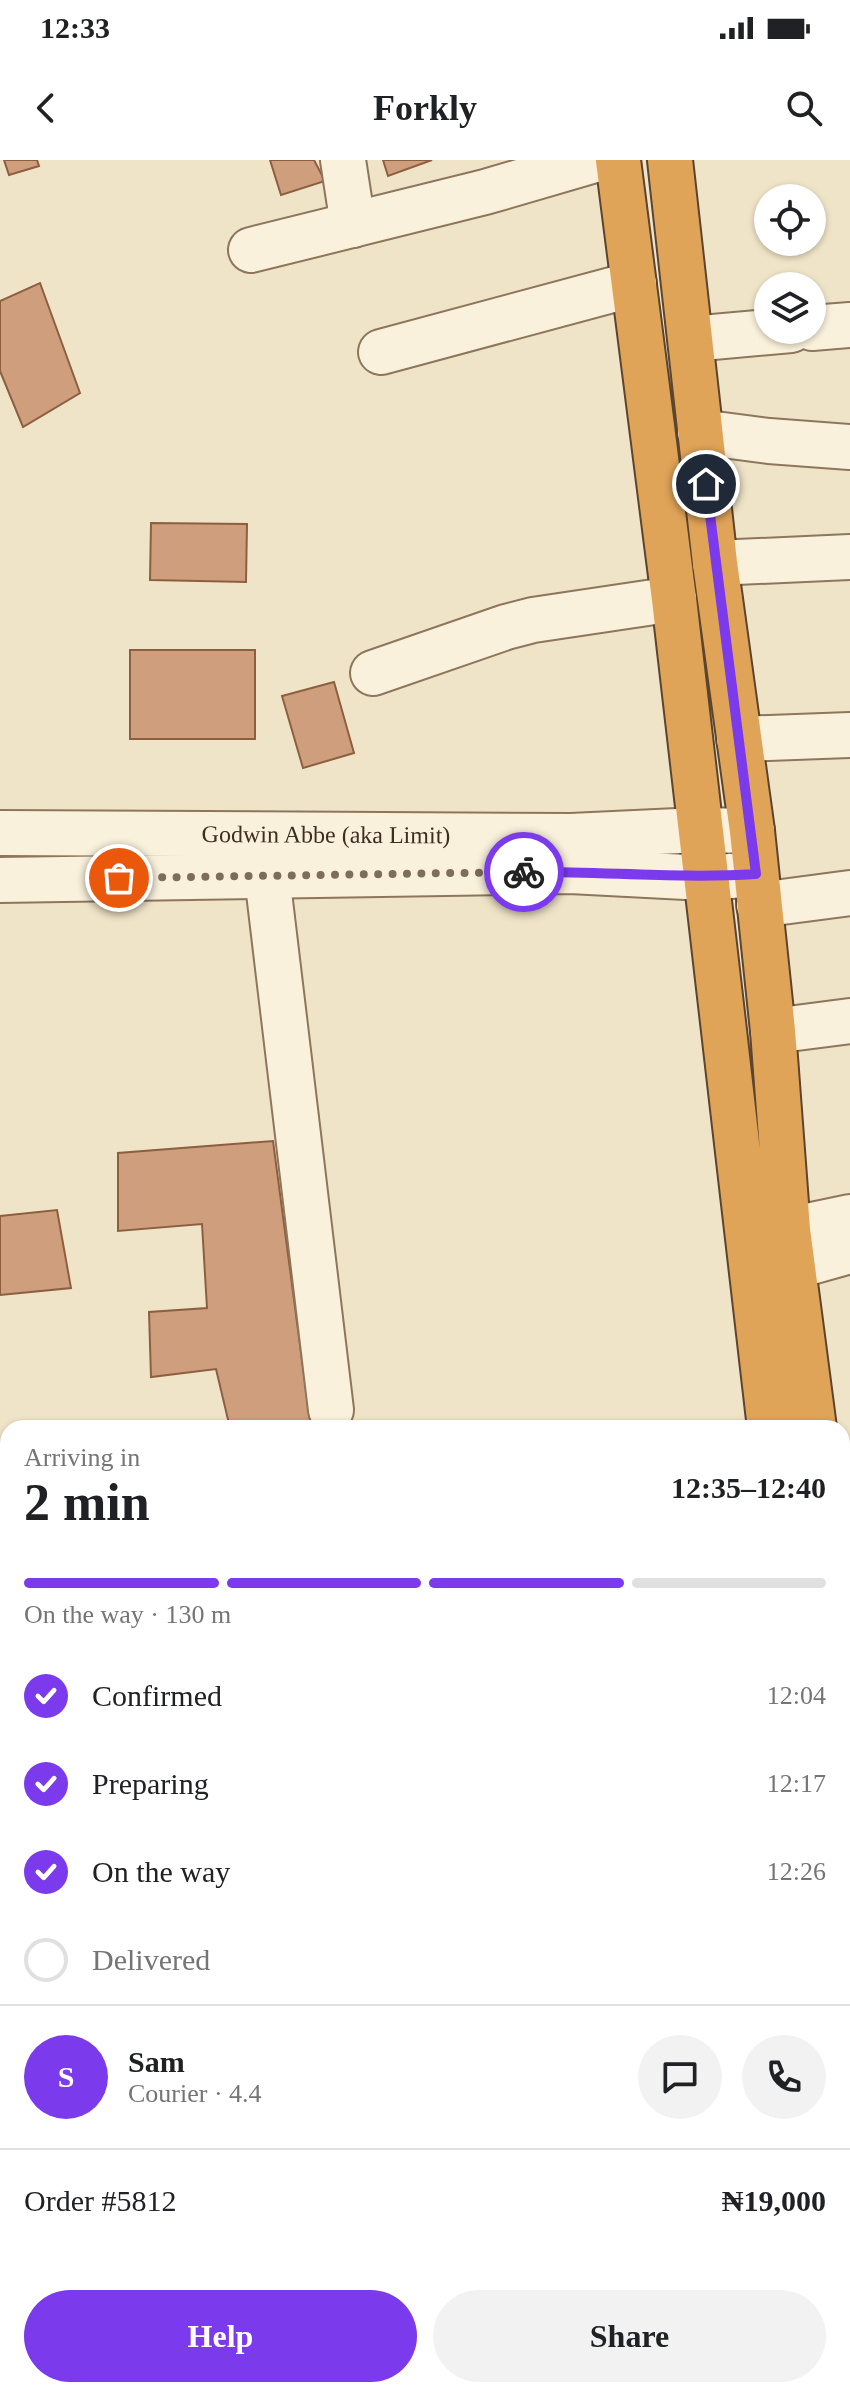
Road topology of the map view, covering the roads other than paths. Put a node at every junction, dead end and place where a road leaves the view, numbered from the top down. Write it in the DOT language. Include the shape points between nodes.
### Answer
graph roads {
  1 [pos="343,160"];
  2 [pos="595,160"];
  3 [pos="618,160"];
  4 [pos="670,160"];
  5 [pos="484,176"];
  6 [pos="353,225"];
  7 [pos="251,250"];
  8 [pos="634,284"];
  9 [pos="850,325"];
  10 [pos="826,327"];
  11 [pos="754,333"];
  12 [pos="691,339"];
  13 [pos="381,352"];
  14 [pos="700,432"];
  15 [pos="850,447"];
  16 [pos="850,557"];
  17 [pos="715,563"];
  18 [pos="674,599"];
  19 [pos="373,673"];
  20 [pos="850,735"];
  21 [pos="739,739"];
  22 [pos="699,830"];
  23 [pos="752,831"];
  24 [pos="0,833"];
  25 [pos="267,876"];
  26 [pos="705,878"];
  27 [pos="0,880"];
  28 [pos="758,889"];
  29 [pos="850,893"];
  30 [pos="850,1021"];
  31 [pos="773,1031"];
  32 [pos="850,1217"];
  33 [pos="791,1249"];
  34 [pos="850,1251"];
  35 [pos="331,1410"];
  36 [pos="769,1420"];
  37 [pos="813,1420"];
  1 -- 6 [label="street"];
  2 -- 5 [label="street"];
  3 -- 8 [label="highway"];
  4 -- 12 [label="highway"];
  5 -- 6 [label="street"];
  6 -- 7 [label="street"];
  8 -- 13 [label="street"];
  8 -- 18 [label="highway"];
  9 -- 10 [label="street"];
  11 -- 12 [label="street"];
  12 -- 14 [label="highway"];
  14 -- 15 [label="street"];
  14 -- 17 [label="highway"];
  16 -- 17 [label="street"];
  17 -- 21 [label="highway"];
  18 -- 19 [label="street" via="533,620"];
  18 -- 22 [label="highway"];
  20 -- 21 [label="street"];
  21 -- 23 [label="highway"];
  22 -- 23 [label="street, Godwin Abbe (aka Limit)"];
  22 -- 24 [label="street, Godwin Abbe (aka Limit)" via="571,836"];
  22 -- 26 [label="highway"];
  23 -- 28 [label="highway"];
  25 -- 26 [label="street, Godwin Abbe (aka Limit)" via="570,871"];
  25 -- 27 [label="street, Godwin Abbe (aka Limit)"];
  25 -- 35 [label="street"];
  26 -- 28 [label="street, Godwin Abbe (aka Limit)"];
  26 -- 36 [label="highway"];
  28 -- 29 [label="street, Godwin Abbe (aka Limit)"];
  28 -- 31 [label="highway"];
  30 -- 31 [label="street"];
  31 -- 33 [label="highway"];
  32 -- 33 [label="street"];
  33 -- 34 [label="street"];
  33 -- 37 [label="highway"];
}
